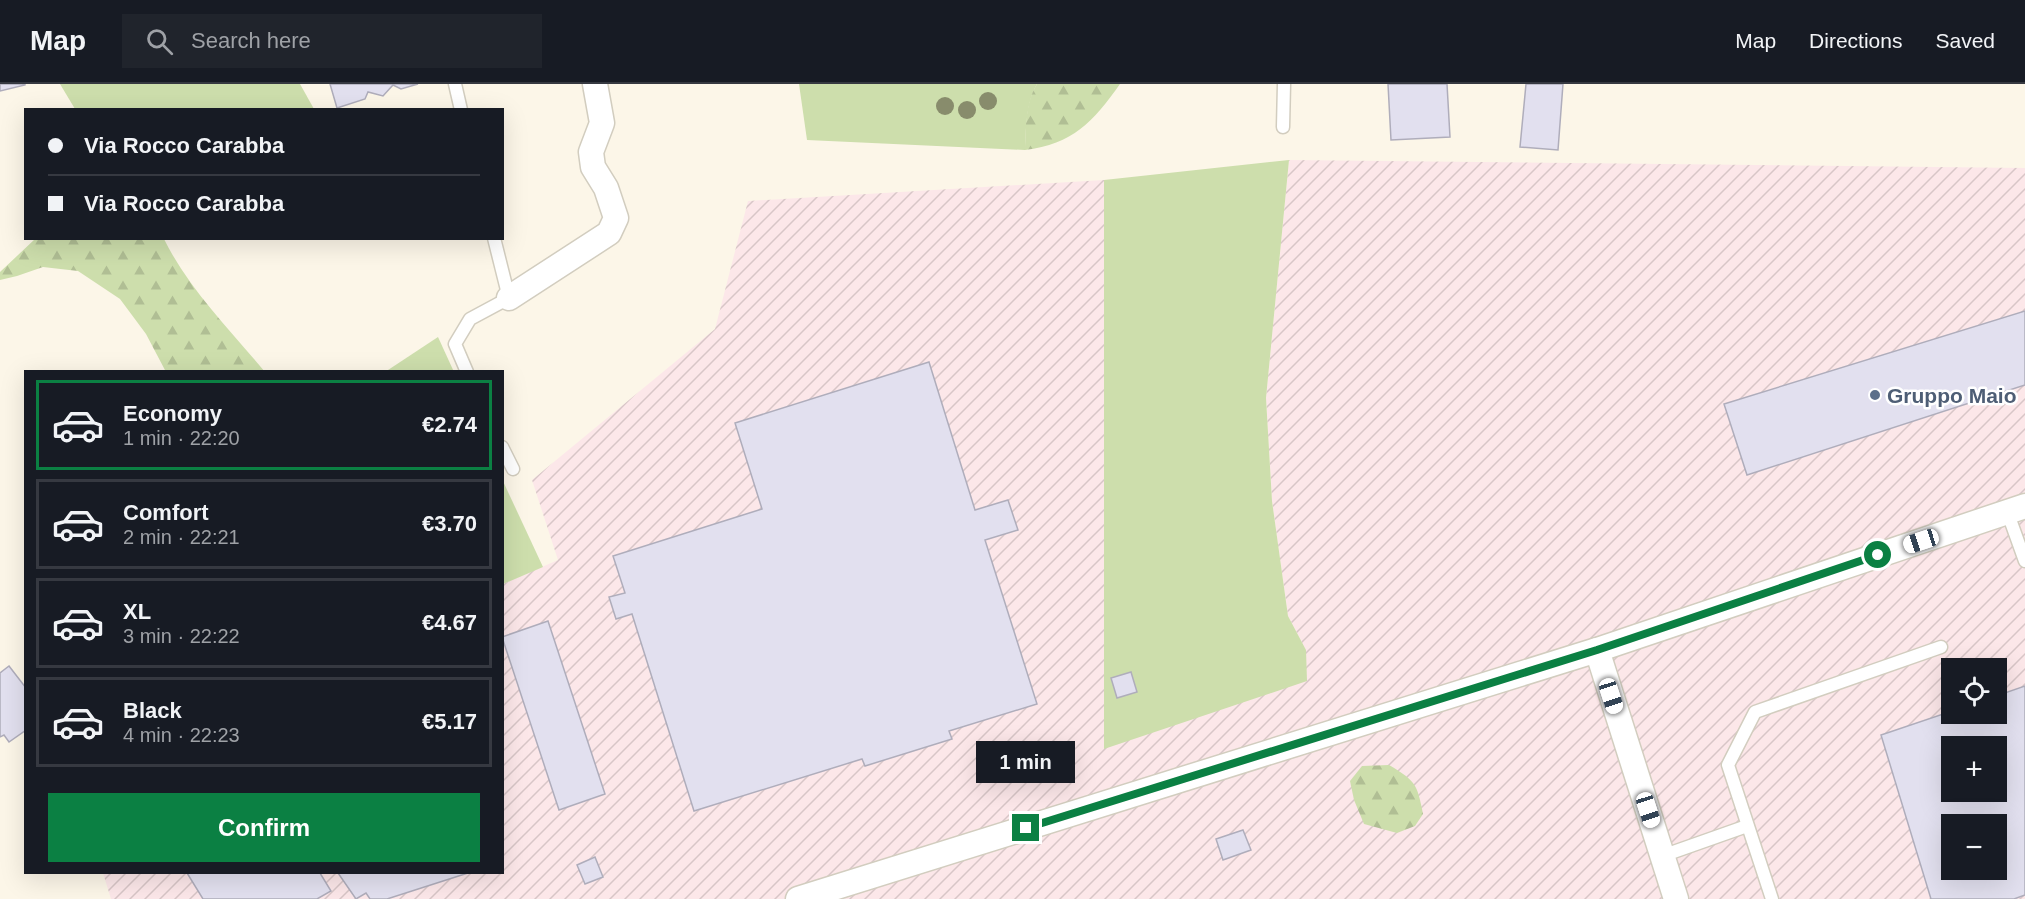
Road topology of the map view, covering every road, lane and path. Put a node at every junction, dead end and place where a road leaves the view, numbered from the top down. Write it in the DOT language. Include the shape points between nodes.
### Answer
graph roads {
  1 [pos="455,84"];
  2 [pos="595,84"];
  3 [pos="1284,84"];
  4 [pos="461,108"];
  5 [pos="1283,127"];
  6 [pos="494,240"];
  7 [pos="509,298"];
  8 [pos="466,370"];
  9 [pos="504,451"];
  10 [pos="513,469"];
  11 [pos="2016,509"];
  12 [pos="2025,561"];
  13 [pos="1941,647"];
  14 [pos="1597,650"];
  15 [pos="1748,825"];
  16 [pos="1662,856"];
  17 [pos="798,899"];
  18 [pos="1676,899"];
  19 [pos="1772,899"];
  1 -- 4 [label="lane"];
  2 -- 7 [label="street" via="602,123 591,152 593,167 606,188 616,218 609,233"];
  3 -- 5 [label="lane"];
  6 -- 7 [label="lane"];
  7 -- 8 [label="lane" via="470,319 465,327 455,344"];
  9 -- 10 [label="lane"];
  11 -- 12 [label="lane"];
  11 -- 14 [label="street"];
  13 -- 15 [label="lane" via="1755,712 1728,765"];
  14 -- 16 [label="street"];
  14 -- 17 [label="street"];
  15 -- 16 [label="lane"];
  15 -- 19 [label="lane"];
  16 -- 18 [label="street"];
}
